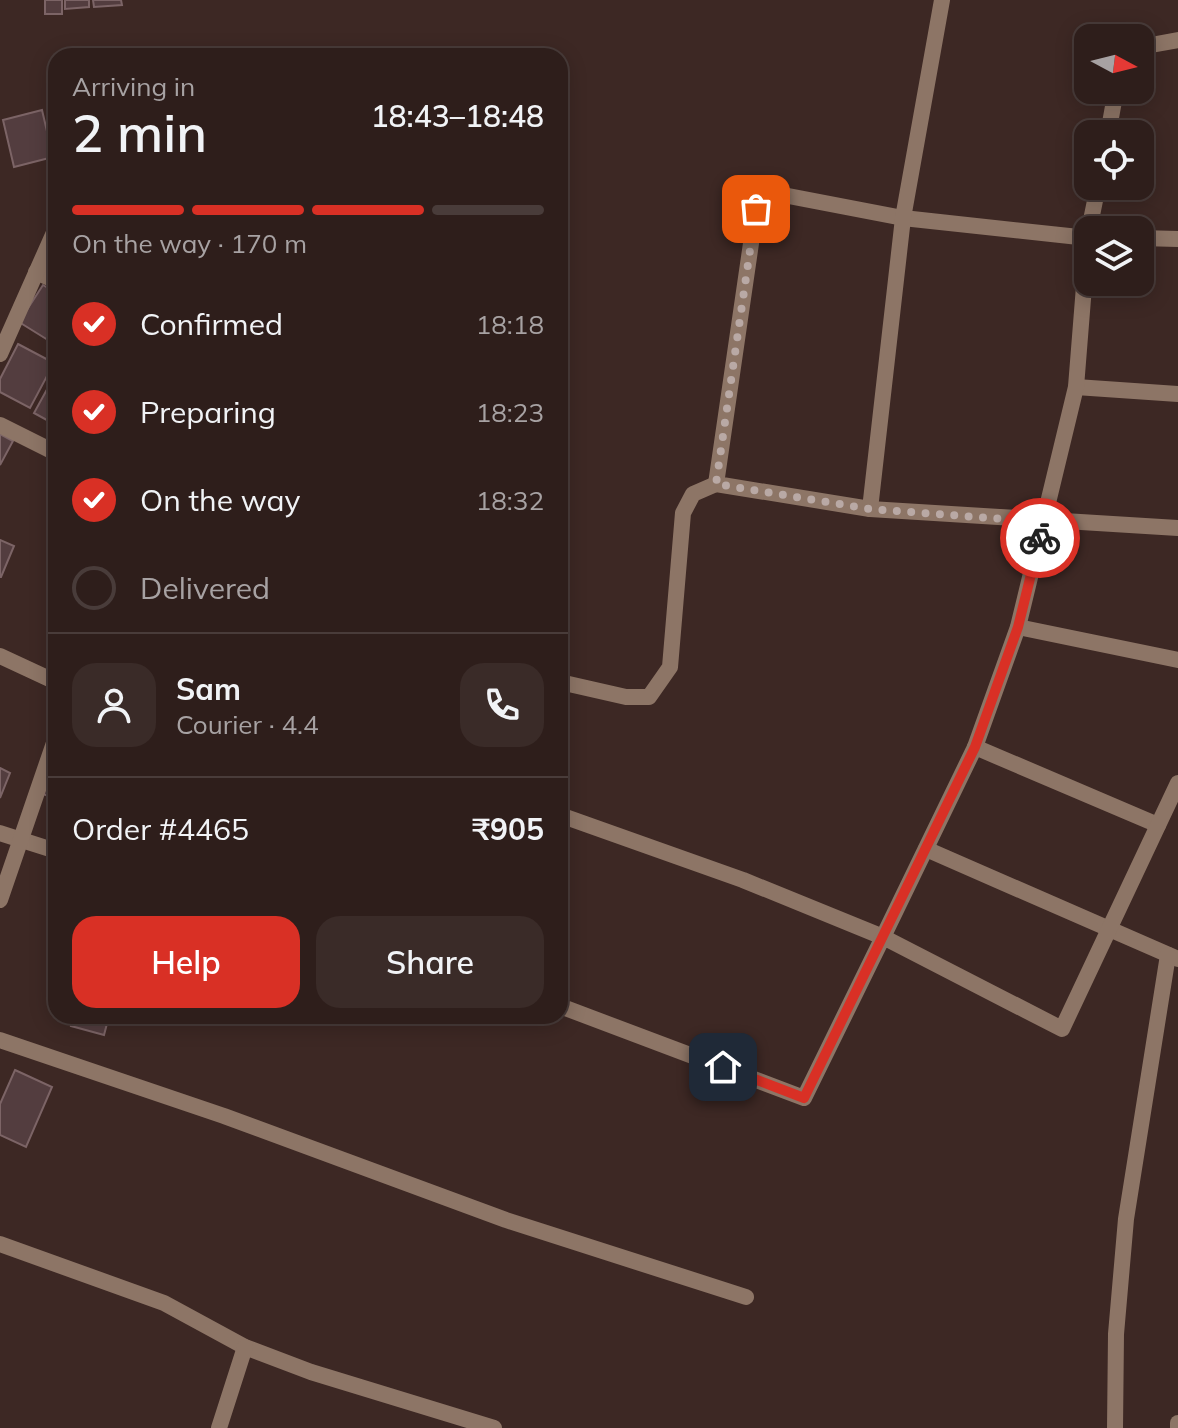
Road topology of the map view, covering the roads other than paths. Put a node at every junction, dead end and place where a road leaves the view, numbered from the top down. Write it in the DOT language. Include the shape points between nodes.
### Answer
graph roads {
  1 [pos="942,0"];
  2 [pos="1178,40"];
  3 [pos="1154,44"];
  4 [pos="903,218"];
  5 [pos="1074,236"];
  6 [pos="1154,238"];
  7 [pos="1178,239"];
  8 [pos="48,246"];
  9 [pos="36,272"];
  10 [pos="48,277"];
  11 [pos="1083,296"];
  12 [pos="0,354"];
  13 [pos="1076,387"];
  14 [pos="1178,394"];
  15 [pos="0,425"];
  16 [pos="48,449"];
  17 [pos="716,484"];
  18 [pos="870,509"];
  19 [pos="1043,522"];
  20 [pos="1178,528"];
  21 [pos="1018,627"];
  22 [pos="0,656"];
  23 [pos="1178,660"];
  24 [pos="48,678"];
  25 [pos="568,684"];
  26 [pos="975,747"];
  27 [pos="48,759"];
  28 [pos="1178,783"];
  29 [pos="568,818"];
  30 [pos="1158,825"];
  31 [pos="0,833"];
  32 [pos="19,840"];
  33 [pos="48,849"];
  34 [pos="926,849"];
  35 [pos="0,900"];
  36 [pos="1108,927"];
  37 [pos="883,937"];
  38 [pos="1173,957"];
  39 [pos="568,1009"];
  40 [pos="0,1040"];
  41 [pos="0,1244"];
  42 [pos="746,1297"];
  43 [pos="245,1347"];
  44 [pos="219,1428"];
  45 [pos="494,1428"];
  46 [pos="1115,1428"];
  1 -- 4 [label="street"];
  2 -- 3 [label="street"];
  4 -- 5 [label="street"];
  4 -- 17 [label="street" via="778,194 756,209"];
  4 -- 18 [label="street"];
  6 -- 7 [label="street"];
  8 -- 9 [label="street"];
  9 -- 10 [label="street"];
  9 -- 12 [label="street"];
  11 -- 13 [label="street"];
  13 -- 14 [label="street"];
  13 -- 19 [label="street"];
  15 -- 16 [label="street"];
  17 -- 18 [label="street"];
  17 -- 25 [label="street" via="693,494 683,513 670,667 649,697"];
  18 -- 19 [label="street"];
  19 -- 20 [label="street"];
  19 -- 21 [label="street"];
  21 -- 23 [label="street"];
  21 -- 26 [label="street"];
  22 -- 24 [label="street"];
  26 -- 30 [label="street"];
  26 -- 34 [label="street"];
  27 -- 32 [label="street"];
  28 -- 30 [label="street"];
  29 -- 37 [label="street"];
  30 -- 36 [label="street"];
  31 -- 32 [label="street"];
  32 -- 33 [label="street"];
  32 -- 35 [label="street"];
  34 -- 36 [label="street"];
  34 -- 37 [label="street"];
  36 -- 37 [label="street" via="1062,1029"];
  36 -- 38 [label="street"];
  37 -- 39 [label="street" via="804,1098"];
  38 -- 46 [label="street" via="1126,1219"];
  40 -- 42 [label="street" via="506,1220"];
  41 -- 43 [label="street" via="164,1303"];
  43 -- 44 [label="street"];
  43 -- 45 [label="street"];
}
